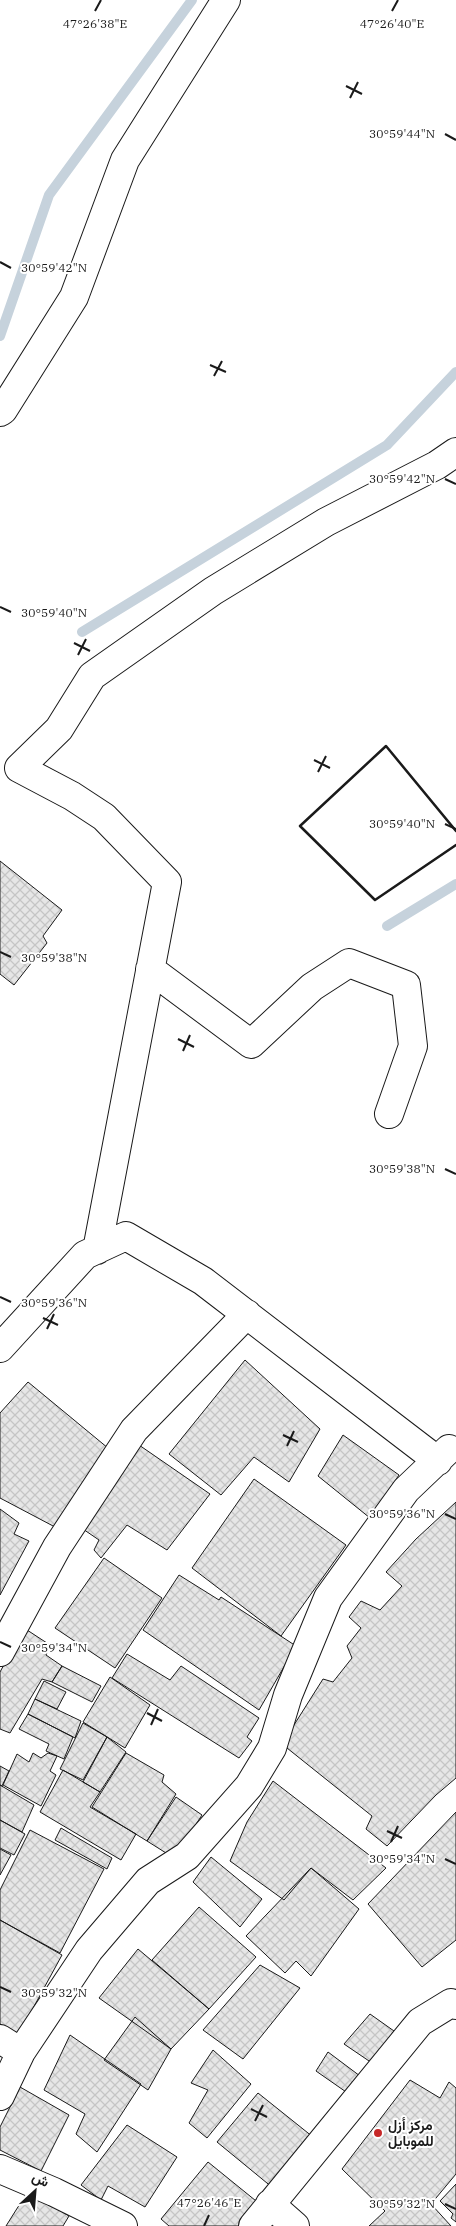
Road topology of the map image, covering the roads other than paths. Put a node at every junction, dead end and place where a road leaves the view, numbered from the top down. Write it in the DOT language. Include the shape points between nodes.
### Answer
graph roads {
  1 [pos="226,0"];
  2 [pos="0,412"];
  3 [pos="456,452"];
  4 [pos="150,969"];
  5 [pos="389,1114"];
  6 [pos="97,1250"];
  7 [pos="247,1314"];
  8 [pos="0,1348"];
  9 [pos="450,1454"];
  10 [pos="0,1652"];
  11 [pos="456,2005"];
  12 [pos="10,2045"];
  13 [pos="0,2096"];
  14 [pos="0,2169"];
  15 [pos="270,2204"];
  16 [pos="123,2226"];
  17 [pos="253,2226"];
  18 [pos="295,2226"];
  1 -- 2 [label="street" via="125,160 74,298"];
  3 -- 4 [label="street" via="438,466 326,522 213,591 92,676 59,728 19,768 104,817 166,882"];
  4 -- 5 [label="street" via="251,1044 312,987 349,963 406,985 414,1046"];
  4 -- 6 [label="street"];
  6 -- 7 [label="street" via="126,1236 204,1281"];
  6 -- 8 [label="street" via="85,1255"];
  7 -- 9 [label="street"];
  7 -- 10 [label="street" via="134,1430 57,1547"];
  9 -- 12 [label="street" via="406,1490 328,1598 288,1695 272,1748 250,1786 187,1856 148,1880"];
  11 -- 15 [label="street" via="451,2003 420,2022"];
  12 -- 13 [label="street"];
  14 -- 16 [label="street"];
  15 -- 17 [label="street"];
  15 -- 18 [label="street"];
}
